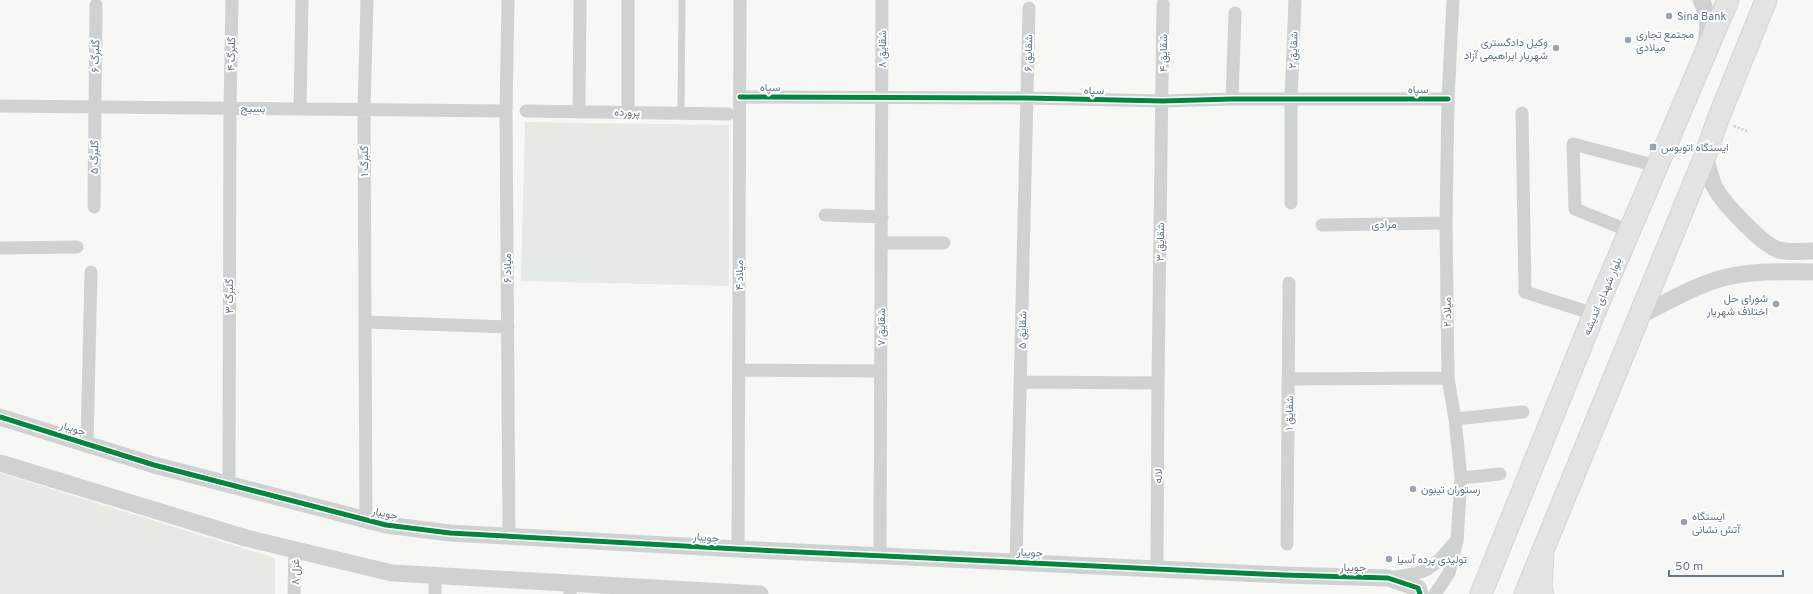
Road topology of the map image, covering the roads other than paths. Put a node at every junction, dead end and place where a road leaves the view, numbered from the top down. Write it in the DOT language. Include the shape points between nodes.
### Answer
graph roads {
  1 [pos="232,0"];
  2 [pos="302,0"];
  3 [pos="367,0"];
  4 [pos="508,0"];
  5 [pos="580,0"];
  6 [pos="628,0"];
  7 [pos="682,0"];
  8 [pos="740,0"];
  9 [pos="882,0"];
  10 [pos="1295,0"];
  11 [pos="1452,0"];
  12 [pos="1701,0"];
  13 [pos="1728,0"];
  14 [pos="1766,1"];
  15 [pos="1164,4"];
  16 [pos="96,5"];
  17 [pos="1029,8"];
  18 [pos="1235,13"];
  19 [pos="1703,57"];
  20 [pos="740,97"];
  21 [pos="882,98"];
  22 [pos="1027,98"];
  23 [pos="1232,99"];
  24 [pos="1291,99"];
  25 [pos="1448,99"];
  26 [pos="1163,101"];
  27 [pos="0,106"];
  28 [pos="95,106"];
  29 [pos="230,108"];
  30 [pos="300,109"];
  31 [pos="364,109"];
  32 [pos="506,111"];
  33 [pos="526,111"];
  34 [pos="579,112"];
  35 [pos="628,112"];
  36 [pos="681,113"];
  37 [pos="1522,113"];
  38 [pos="728,114"];
  39 [pos="1705,156"];
  40 [pos="1657,166"];
  41 [pos="1291,203"];
  42 [pos="94,207"];
  43 [pos="825,215"];
  44 [pos="882,217"];
  45 [pos="1446,223"];
  46 [pos="1322,225"];
  47 [pos="1630,231"];
  48 [pos="882,243"];
  49 [pos="944,243"];
  50 [pos="77,247"];
  51 [pos="0,248"];
  52 [pos="1813,251"];
  53 [pos="91,272"];
  54 [pos="1813,272"];
  55 [pos="1289,283"];
  56 [pos="1594,314"];
  57 [pos="1641,316"];
  58 [pos="365,322"];
  59 [pos="508,327"];
  60 [pos="739,370"];
  61 [pos="881,371"];
  62 [pos="1448,378"];
  63 [pos="1289,379"];
  64 [pos="1021,382"];
  65 [pos="1158,383"];
  66 [pos="1523,412"];
  67 [pos="0,417"];
  68 [pos="1455,419"];
  69 [pos="87,443"];
  70 [pos="0,463"];
  71 [pos="1500,474"];
  72 [pos="1461,478"];
  73 [pos="229,484"];
  74 [pos="366,519"];
  75 [pos="509,536"];
  76 [pos="1456,541"];
  77 [pos="1287,544"];
  78 [pos="1545,546"];
  79 [pos="738,549"];
  80 [pos="295,550"];
  81 [pos="880,556"];
  82 [pos="1016,562"];
  83 [pos="1157,568"];
  84 [pos="435,576"];
  85 [pos="1388,578"];
  86 [pos="570,589"];
  87 [pos="709,593"];
  88 [pos="294,594"];
  89 [pos="435,594"];
  90 [pos="760,594"];
  91 [pos="1420,594"];
  92 [pos="1436,594"];
  93 [pos="1481,594"];
  94 [pos="1525,594"];
  95 [pos="1544,594"];
  1 -- 29 [label="street, گلبرگ ۴"];
  2 -- 30 [label="street"];
  3 -- 31 [label="street, گلبرگ ۱"];
  4 -- 32 [label="street, میلاد ۶"];
  5 -- 34 [label="street"];
  6 -- 35 [label="street"];
  7 -- 36 [label="lane"];
  8 -- 20 [label="street, میلاد ۴"];
  9 -- 21 [label="street, شقایق ۸"];
  10 -- 24 [label="street, شقایق ۲"];
  11 -- 25 [label="street, میلاد ۲"];
  12 -- 19 [label="street" via="1708,34"];
  13 -- 19 [label="main road, بلوار شهدای اندیشه"];
  14 -- 39 [label="main road"];
  15 -- 26 [label="street, شقایق ۴"];
  16 -- 28 [label="street, گلبرگ ۶"];
  17 -- 22 [label="street, شقایق ۶"];
  18 -- 23 [label="street"];
  19 -- 40 [label="main road, بلوار شهدای اندیشه"];
  20 -- 21 [label="street, سپاه"];
  20 -- 60 [label="street, میلاد ۴"];
  21 -- 22 [label="street, سپاه"];
  21 -- 44 [label="street, شقایق ۷"];
  22 -- 26 [label="street, سپاه"];
  22 -- 64 [label="street, شقایق ۵"];
  23 -- 24 [label="street, سپاه"];
  23 -- 26 [label="street, سپاه"];
  24 -- 25 [label="street, سپاه"];
  24 -- 41 [label="street"];
  25 -- 45 [label="street, میلاد ۲"];
  26 -- 65 [label="street, شقایق ۳"];
  27 -- 28 [label="street, بسیج"];
  28 -- 29 [label="street, بسیج"];
  28 -- 42 [label="street, گلبرگ ۵"];
  29 -- 30 [label="street, بسیج"];
  29 -- 73 [label="street, گلبرگ ۳"];
  30 -- 31 [label="street, بسیج"];
  31 -- 32 [label="street, بسیج"];
  31 -- 58 [label="street, گلبرگ ۱"];
  32 -- 59 [label="street, میلاد ۶"];
  33 -- 34 [label="street, پرورده"];
  34 -- 35 [label="street, پرورده"];
  35 -- 36 [label="street, پرورده"];
  36 -- 38 [label="street, پرورده"];
  37 -- 56 [label="street" via="1525,292"];
  39 -- 52 [label="street" via="1715,186 1729,207 1766,243 1788,252"];
  39 -- 57 [label="main road"];
  40 -- 47 [label="main road, بلوار شهدای اندیشه"];
  40 -- 47 [label="street" via="1573,144 1575,209"];
  43 -- 44 [label="street"];
  44 -- 48 [label="street, شقایق ۷"];
  45 -- 46 [label="street, مرادی"];
  45 -- 62 [label="street, میلاد ۲"];
  47 -- 56 [label="main road, بلوار شهدای اندیشه"];
  48 -- 49 [label="street"];
  48 -- 61 [label="street, شقایق ۷"];
  50 -- 51 [label="street"];
  53 -- 69 [label="street"];
  54 -- 57 [label="street" via="1758,273 1728,277 1700,287"];
  55 -- 63 [label="street, شقایق ۱"];
  56 -- 93 [label="main road, بلوار شهدای اندیشه"];
  57 -- 78 [label="main road"];
  58 -- 59 [label="street"];
  58 -- 74 [label="street, گلبرگ ۱"];
  59 -- 75 [label="street, میلاد ۶"];
  60 -- 61 [label="street"];
  60 -- 79 [label="street, میلاد ۴"];
  61 -- 81 [label="street, شقایق ۷"];
  62 -- 63 [label="street"];
  62 -- 68 [label="street, میلاد ۲"];
  63 -- 77 [label="street, شقایق ۱"];
  64 -- 65 [label="street"];
  64 -- 82 [label="street, شقایق ۵"];
  65 -- 83 [label="street, لاله"];
  66 -- 68 [label="street"];
  67 -- 69 [label="street, جویبار"];
  68 -- 72 [label="street, میلاد ۲"];
  69 -- 73 [label="street, جویبار" via="154,465"];
  70 -- 80 [label="street" via="246,538"];
  71 -- 72 [label="street"];
  72 -- 76 [label="street, میلاد ۲"];
  73 -- 74 [label="street, جویبار"];
  74 -- 75 [label="street, جویبار" via="386,525 443,532"];
  75 -- 79 [label="street, جویبار"];
  76 -- 85 [label="street" via="1436,565 1420,574"];
  76 -- 92 [label="street, میلاد ۲" via="1450,573"];
  78 -- 94 [label="main road"];
  78 -- 95 [label="main road" via="1542,588"];
  79 -- 81 [label="street, جویبار"];
  80 -- 84 [label="street" via="392,573"];
  80 -- 88 [label="street, غزل ۸"];
  81 -- 82 [label="street, جویبار"];
  82 -- 83 [label="street, جویبار"];
  83 -- 85 [label="street, جویبار"];
  84 -- 86 [label="street"];
  84 -- 89 [label="street"];
  85 -- 91 [label="street, جویبار" via="1418,588"];
  86 -- 87 [label="street"];
  87 -- 90 [label="street"];
}
